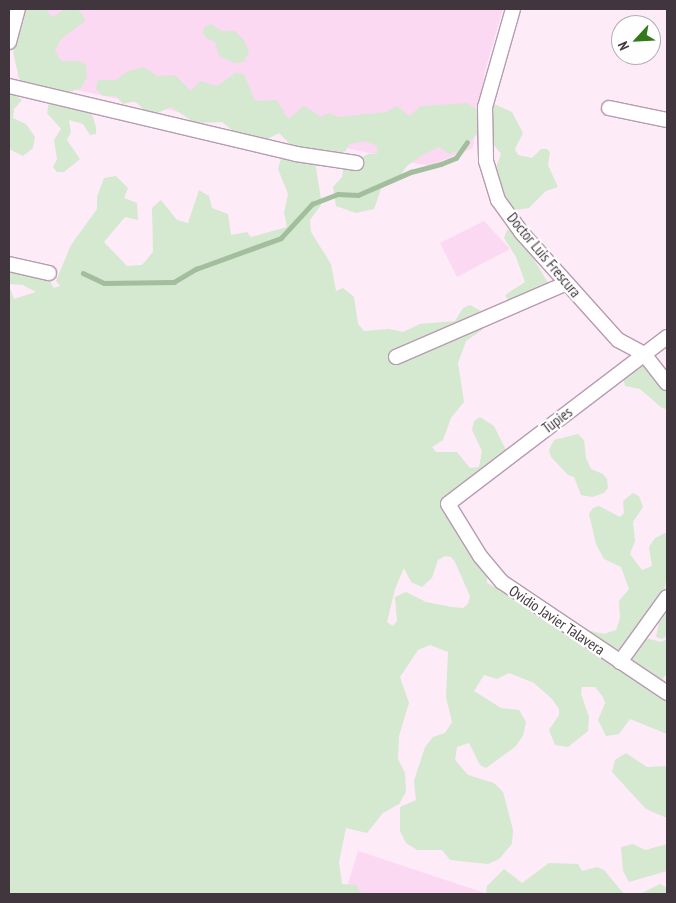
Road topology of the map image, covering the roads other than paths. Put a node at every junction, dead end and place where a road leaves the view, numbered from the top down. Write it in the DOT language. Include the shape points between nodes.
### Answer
graph roads {
  1 [pos="18,9"];
  2 [pos="513,9"];
  3 [pos="9,42"];
  4 [pos="9,86"];
  5 [pos="609,108"];
  6 [pos="667,120"];
  7 [pos="356,163"];
  8 [pos="9,264"];
  9 [pos="49,273"];
  10 [pos="567,283"];
  11 [pos="667,337"];
  12 [pos="644,354"];
  13 [pos="396,357"];
  14 [pos="667,383"];
  15 [pos="448,504"];
  16 [pos="667,597"];
  17 [pos="620,662"];
  18 [pos="667,693"];
  1 -- 3 [label="street"];
  2 -- 10 [label="street, Doctor Luis Frescura" via="485,104 486,161 498,200 521,232"];
  4 -- 7 [label="street" via="296,154"];
  5 -- 6 [label="street"];
  8 -- 9 [label="street"];
  10 -- 12 [label="street, Doctor Luis Frescura" via="618,340"];
  10 -- 13 [label="street"];
  11 -- 12 [label="street, Tupies"];
  12 -- 14 [label="street, Doctor Luis Frescura"];
  12 -- 15 [label="street, Tupies"];
  15 -- 17 [label="street, Ovidio Javier Talavera" via="480,556 502,582"];
  16 -- 17 [label="street"];
  17 -- 18 [label="street, Ovidio Javier Talavera"];
}
